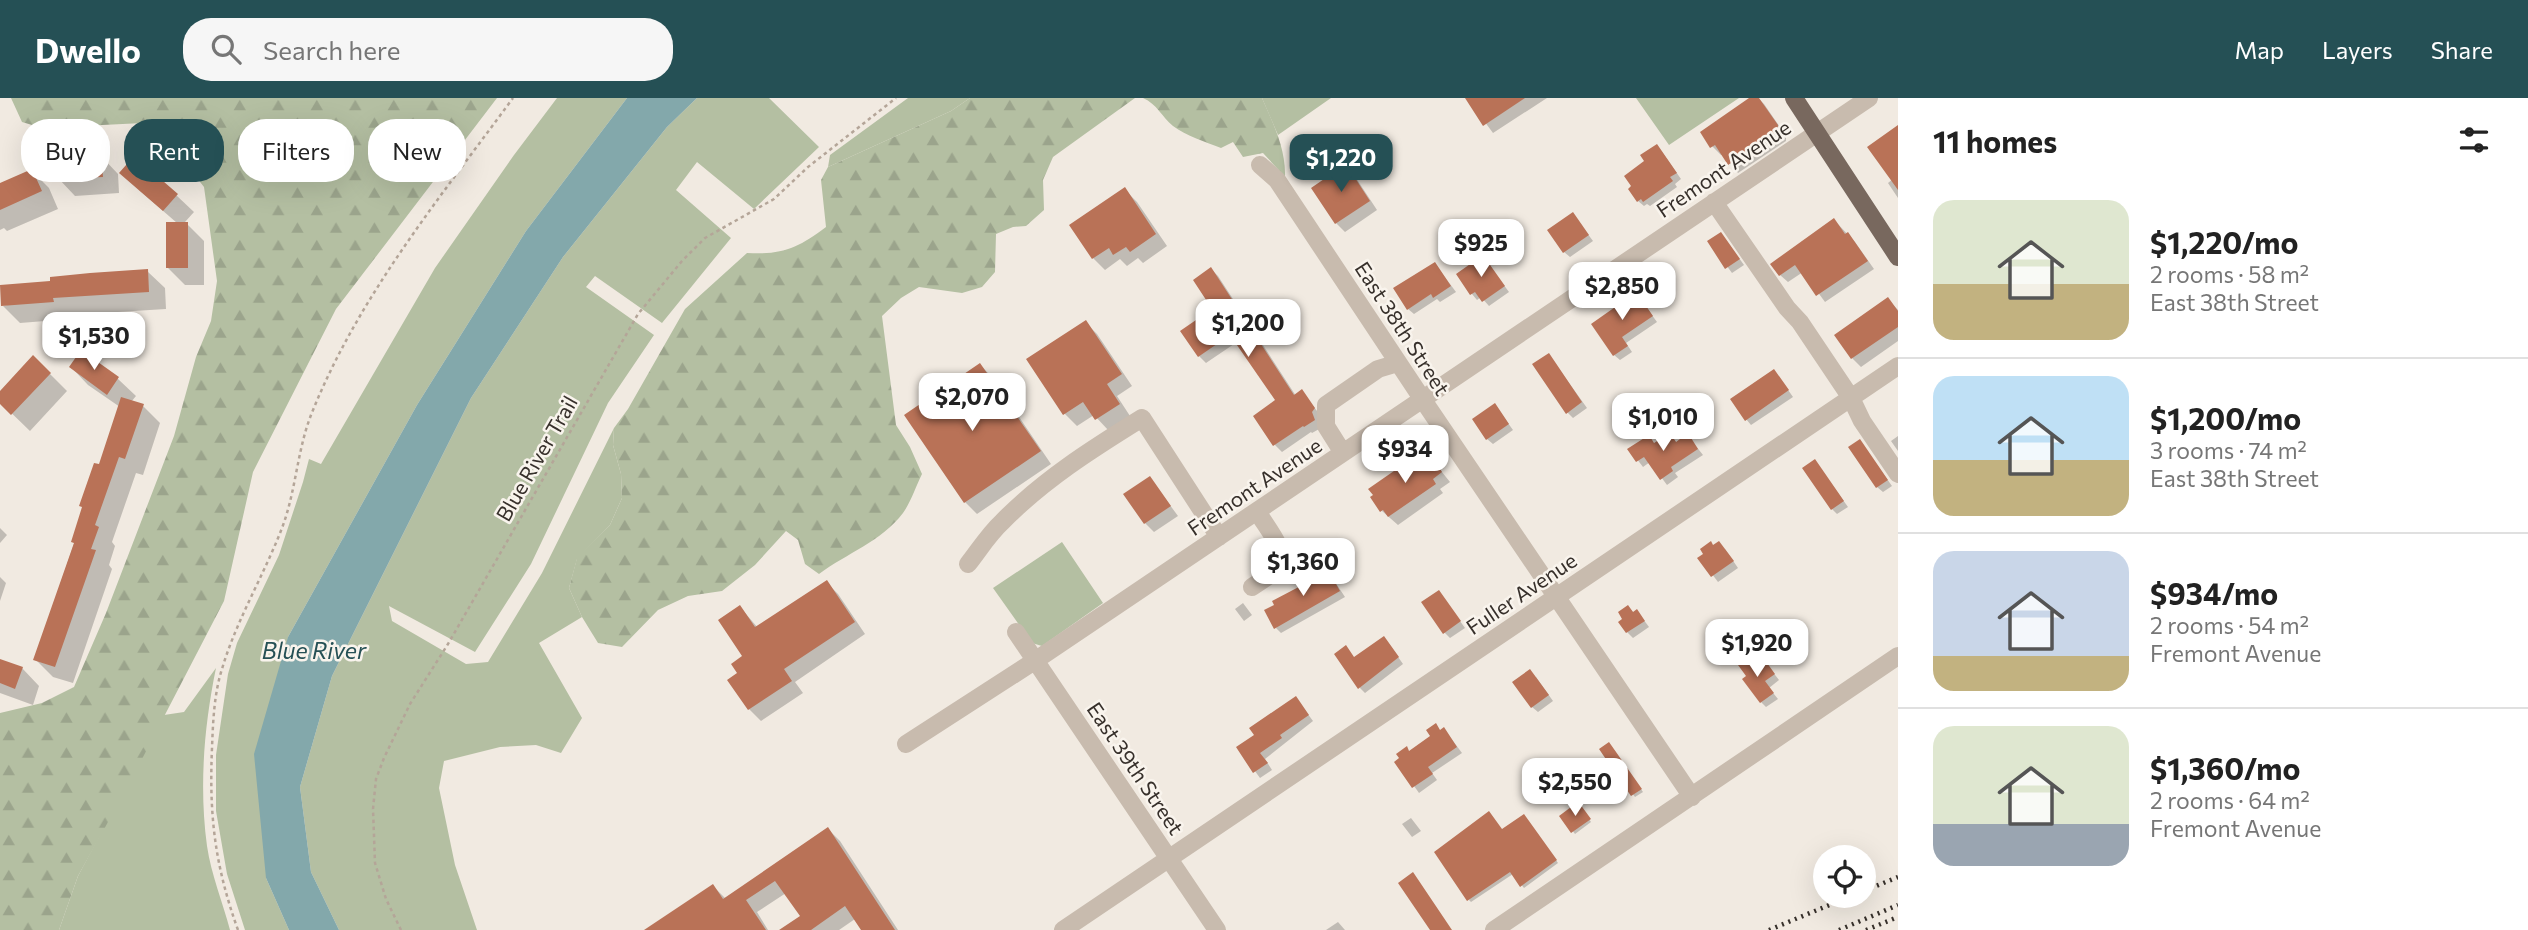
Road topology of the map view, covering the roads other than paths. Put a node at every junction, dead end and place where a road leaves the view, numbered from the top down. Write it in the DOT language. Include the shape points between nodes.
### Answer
graph roads {
  1 [pos="1794,98"];
  2 [pos="1869,98"];
  3 [pos="1816,133"];
  4 [pos="1261,165"];
  5 [pos="1714,202"];
  6 [pos="1898,257"];
  7 [pos="1398,363"];
  8 [pos="1898,366"];
  9 [pos="1851,398"];
  10 [pos="1423,400"];
  11 [pos="1343,453"];
  12 [pos="1898,474"];
  13 [pos="1257,511"];
  14 [pos="1219,537"];
  15 [pos="968,564"];
  16 [pos="1252,586"];
  17 [pos="1555,596"];
  18 [pos="1016,632"];
  19 [pos="1898,656"];
  20 [pos="1036,660"];
  21 [pos="906,744"];
  22 [pos="1692,797"];
  23 [pos="1171,859"];
  24 [pos="1063,930"];
  25 [pos="1217,930"];
  26 [pos="1494,930"];
  1 -- 3 [label="main road"];
  2 -- 3 [label="street, Fremont Avenue"];
  3 -- 5 [label="street, Fremont Avenue"];
  3 -- 6 [label="main road"];
  4 -- 7 [label="street, East 38th Street" via="1278,180"];
  5 -- 9 [label="street"];
  5 -- 10 [label="street, Fremont Avenue"];
  7 -- 10 [label="street, East 38th Street"];
  7 -- 11 [label="street" via="1378,369 1326,405 1326,426"];
  8 -- 9 [label="street, Fuller Avenue"];
  9 -- 12 [label="street"];
  9 -- 17 [label="street, Fuller Avenue"];
  10 -- 11 [label="street, Fremont Avenue"];
  10 -- 17 [label="street, East 38th Street"];
  11 -- 13 [label="street, Fremont Avenue"];
  13 -- 14 [label="street, Fremont Avenue"];
  13 -- 16 [label="street" via="1283,561 1282,567"];
  14 -- 15 [label="street" via="1142,418 1033,492 999,524"];
  14 -- 20 [label="street, Fremont Avenue"];
  17 -- 22 [label="street, East 38th Street"];
  17 -- 23 [label="street, Fuller Avenue"];
  18 -- 20 [label="street, East 39th Street"];
  19 -- 22 [label="street"];
  20 -- 21 [label="street, Fremont Avenue"];
  20 -- 23 [label="street, East 39th Street"];
  22 -- 26 [label="street"];
  23 -- 24 [label="street, Fuller Avenue"];
  23 -- 25 [label="street, East 39th Street"];
}
